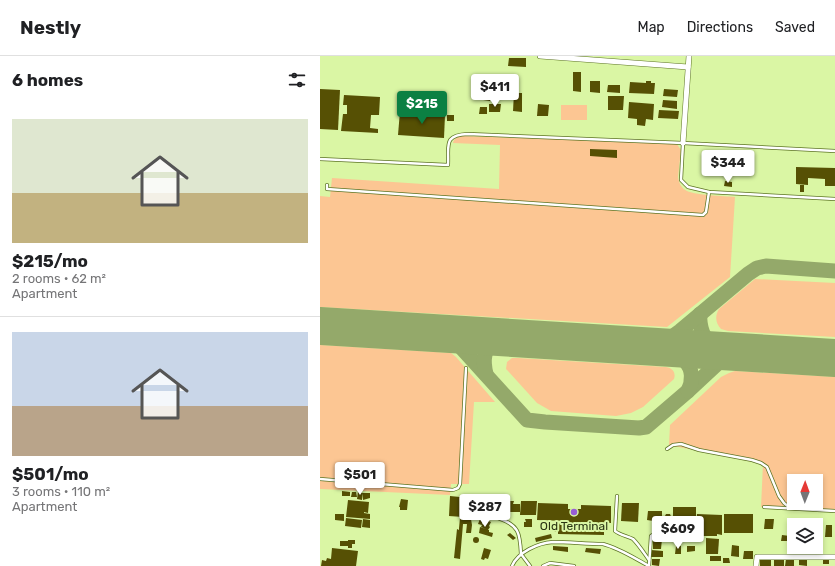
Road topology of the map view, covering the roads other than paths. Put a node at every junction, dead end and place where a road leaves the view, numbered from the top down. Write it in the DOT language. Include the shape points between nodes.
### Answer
graph roads {
  1 [pos="540,56"];
  2 [pos="689,56"];
  3 [pos="598,58"];
  4 [pos="688,67"];
  5 [pos="683,143"];
  6 [pos="835,151"];
  7 [pos="320,159"];
  8 [pos="327,185"];
  9 [pos="709,192"];
  10 [pos="835,199"];
  11 [pos="466,368"];
  12 [pos="667,449"];
  13 [pos="320,479"];
  14 [pos="617,496"];
  15 [pos="787,506"];
  16 [pos="764,507"];
  17 [pos="787,508"];
  18 [pos="820,510"];
  19 [pos="835,511"];
  20 [pos="498,518"];
  21 [pos="662,534"];
  22 [pos="521,554"];
  23 [pos="835,557"];
  24 [pos="649,560"];
  25 [pos="512,566"];
  26 [pos="530,566"];
  27 [pos="543,566"];
  28 [pos="574,566"];
  29 [pos="649,566"];
  30 [pos="756,566"];
  1 -- 3 [label="street"];
  2 -- 4 [label="street"];
  3 -- 4 [label="street"];
  4 -- 5 [label="street"];
  5 -- 6 [label="lane"];
  5 -- 7 [label="lane" via="462,134 449,140 448,165"];
  5 -- 9 [label="lane" via="682,180 688,187"];
  8 -- 9 [label="lane" via="327,189 703,215 706,212"];
  9 -- 10 [label="lane"];
  11 -- 13 [label="lane" via="458,488 453,490"];
  12 -- 15 [label="lane" via="680,444 761,463 767,467"];
  14 -- 24 [label="lane" via="615,531 632,539"];
  16 -- 17 [label="lane"];
  18 -- 19 [label="lane"];
  20 -- 22 [label="lane" via="513,526 520,536"];
  21 -- 24 [label="lane" via="651,536"];
  22 -- 25 [label="lane"];
  22 -- 26 [label="lane"];
  22 -- 29 [label="lane" via="552,542 603,544 617,548"];
  23 -- 30 [label="street" via="757,557"];
  24 -- 29 [label="lane"];
  27 -- 28 [label="lane" via="550,563"];
}
